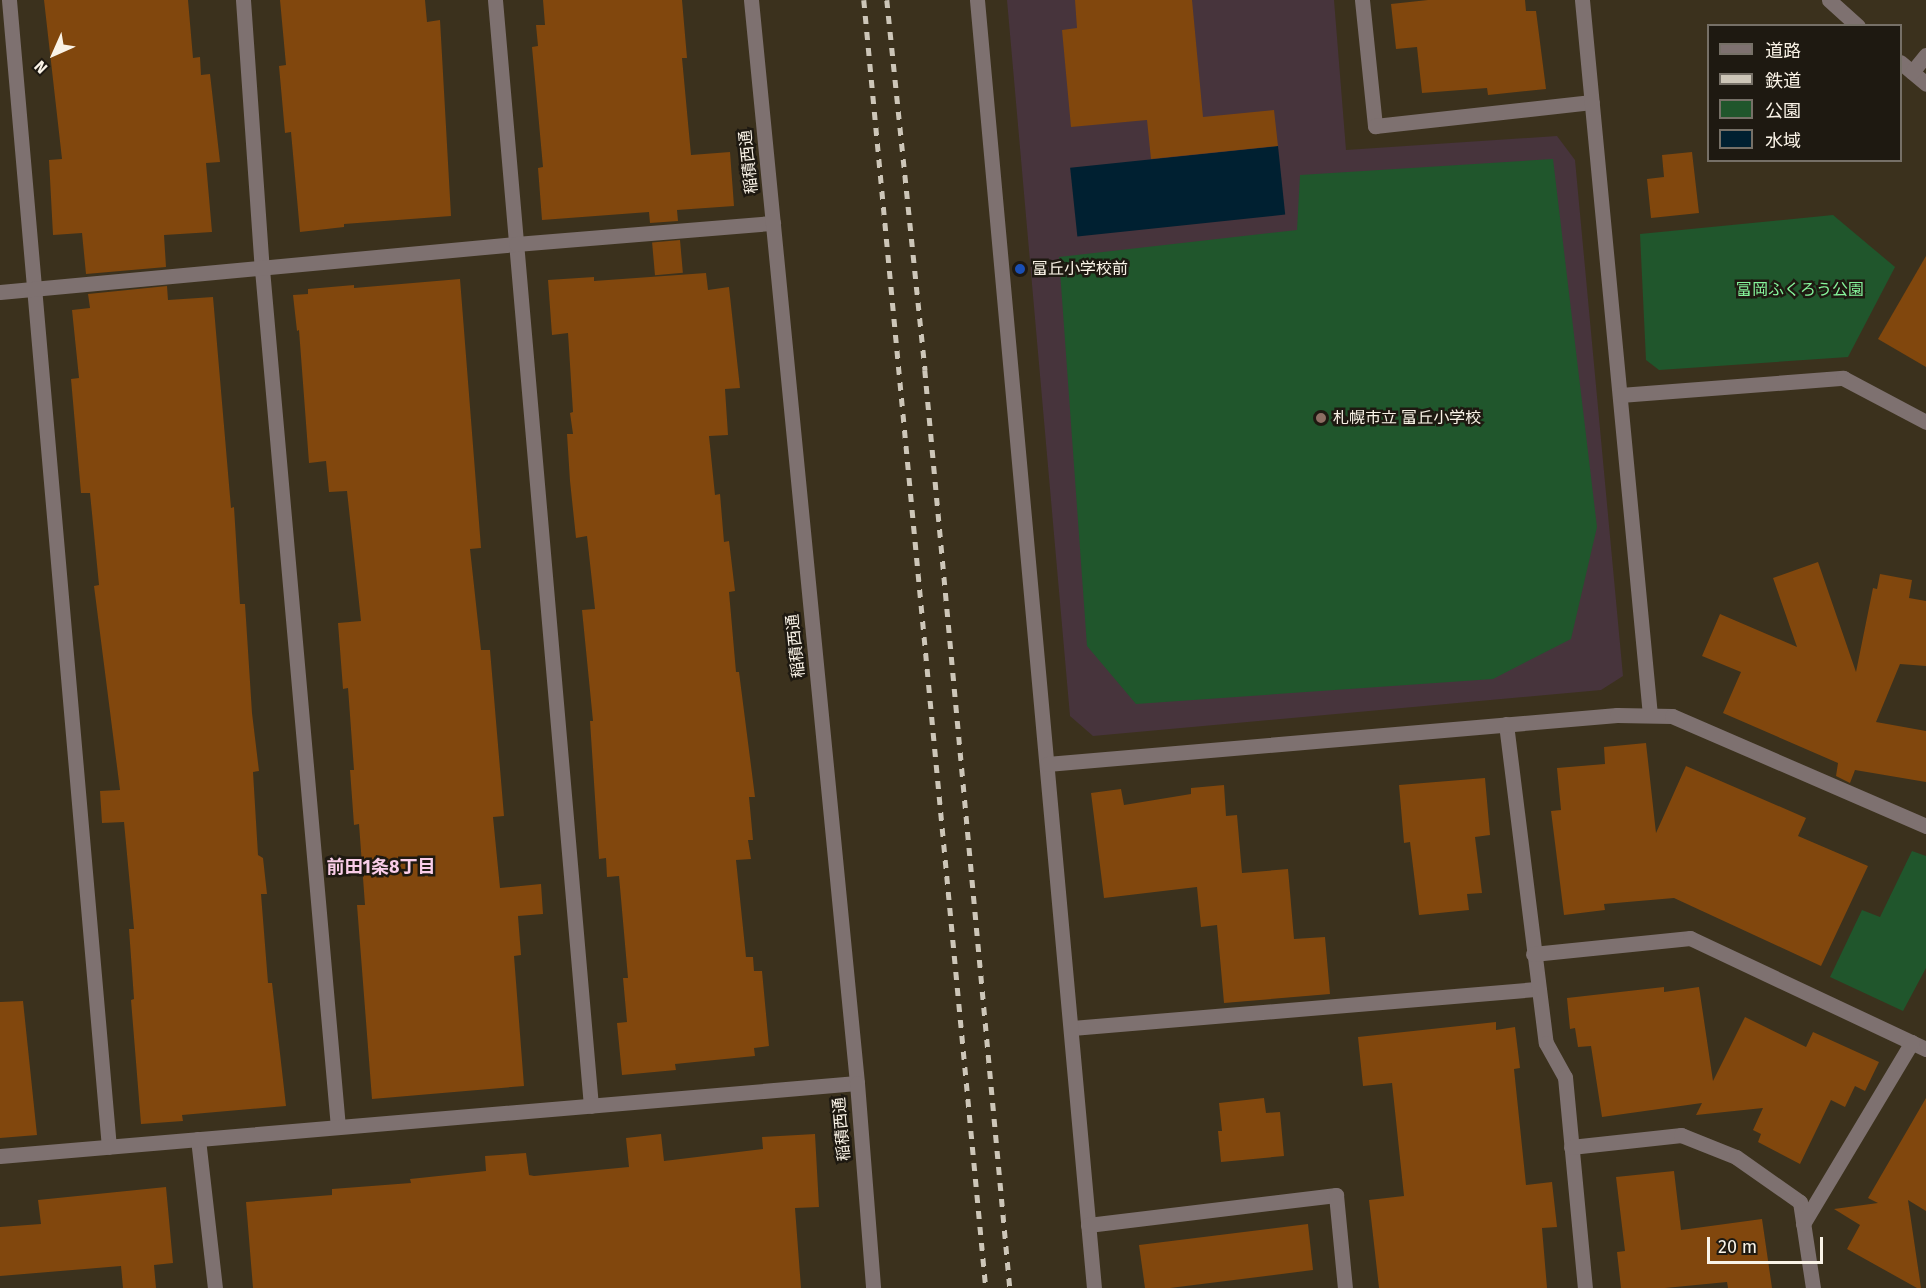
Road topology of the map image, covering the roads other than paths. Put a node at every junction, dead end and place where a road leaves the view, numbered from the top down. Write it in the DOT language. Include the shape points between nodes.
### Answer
graph roads {
  1 [pos="9,0"];
  2 [pos="243,0"];
  3 [pos="495,0"];
  4 [pos="751,0"];
  5 [pos="977,0"];
  6 [pos="1362,0"];
  7 [pos="1582,0"];
  8 [pos="1829,0"];
  9 [pos="1856,24"];
  10 [pos="1926,55"];
  11 [pos="1906,67"];
  12 [pos="1926,84"];
  13 [pos="1592,102"];
  14 [pos="773,223"];
  15 [pos="516,244"];
  16 [pos="262,269"];
  17 [pos="34,289"];
  18 [pos="0,292"];
  19 [pos="1620,395"];
  20 [pos="1926,422"];
  21 [pos="1650,715"];
  22 [pos="1506,724"];
  23 [pos="1047,764"];
  24 [pos="1926,826"];
  25 [pos="1533,954"];
  26 [pos="1538,989"];
  27 [pos="1072,1028"];
  28 [pos="1912,1042"];
  29 [pos="1926,1049"];
  30 [pos="857,1083"];
  31 [pos="591,1106"];
  32 [pos="338,1127"];
  33 [pos="198,1139"];
  34 [pos="109,1147"];
  35 [pos="1571,1147"];
  36 [pos="0,1156"];
  37 [pos="1803,1224"];
  38 [pos="1088,1225"];
  39 [pos="214,1288"];
  40 [pos="873,1288"];
  41 [pos="1094,1288"];
  42 [pos="1345,1288"];
  43 [pos="1585,1288"];
  44 [pos="1813,1288"];
  1 -- 17 [label="street"];
  2 -- 16 [label="street"];
  3 -- 15 [label="street"];
  4 -- 14 [label="street, 稲積西通"];
  5 -- 23 [label="street"];
  6 -- 13 [label="street" via="1375,126"];
  7 -- 13 [label="street"];
  8 -- 9 [label="street"];
  10 -- 11 [label="street"];
  11 -- 12 [label="street"];
  13 -- 19 [label="street"];
  14 -- 15 [label="street"];
  14 -- 30 [label="street, 稲積西通"];
  15 -- 16 [label="street"];
  15 -- 31 [label="street"];
  16 -- 17 [label="street"];
  16 -- 32 [label="street"];
  17 -- 18 [label="street"];
  17 -- 34 [label="street"];
  19 -- 20 [label="street" via="1843,378"];
  19 -- 21 [label="street"];
  21 -- 22 [label="street"];
  21 -- 24 [label="street" via="1672,716"];
  22 -- 23 [label="street"];
  22 -- 25 [label="street"];
  23 -- 27 [label="street"];
  25 -- 26 [label="street"];
  25 -- 28 [label="street" via="1690,938"];
  26 -- 27 [label="street"];
  26 -- 35 [label="street" via="1546,1043 1564,1077"];
  27 -- 38 [label="street"];
  28 -- 29 [label="street"];
  28 -- 37 [label="street"];
  30 -- 31 [label="street"];
  30 -- 40 [label="street, 稲積西通"];
  31 -- 32 [label="street"];
  32 -- 33 [label="street"];
  33 -- 34 [label="street"];
  33 -- 39 [label="street"];
  34 -- 36 [label="street"];
  35 -- 37 [label="street" via="1681,1135 1736,1157 1800,1202"];
  35 -- 43 [label="street"];
  37 -- 44 [label="street"];
  38 -- 41 [label="street"];
  38 -- 42 [label="street" via="1336,1195"];
}
